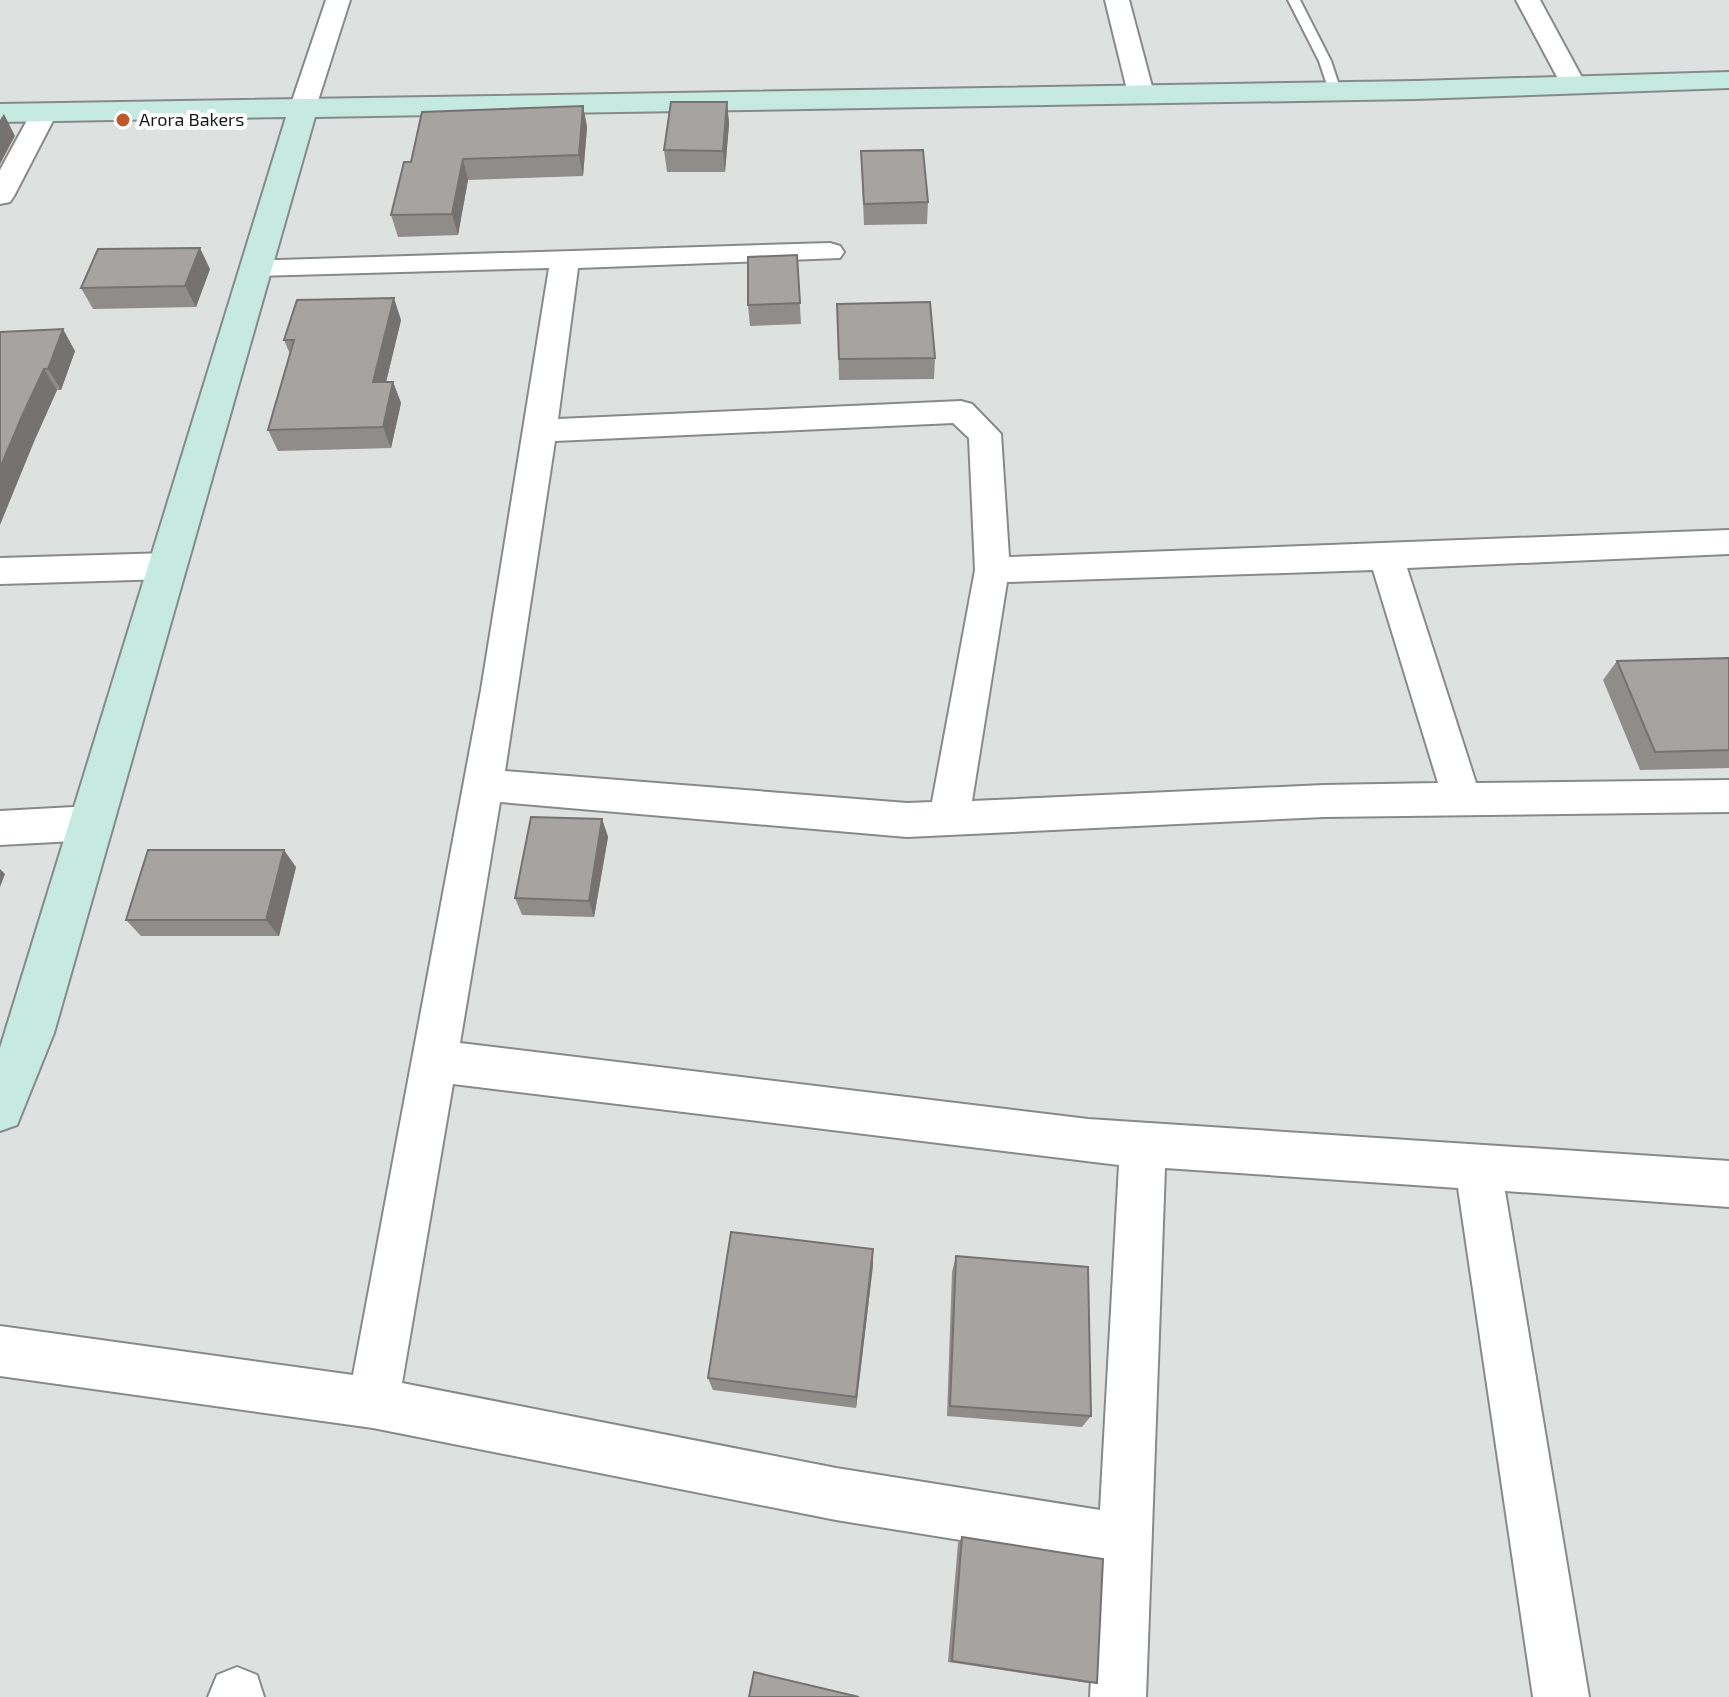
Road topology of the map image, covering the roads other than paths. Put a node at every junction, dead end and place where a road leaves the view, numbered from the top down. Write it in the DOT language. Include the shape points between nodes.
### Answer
graph roads {
  1 [pos="338,0"];
  2 [pos="1117,0"];
  3 [pos="1294,0"];
  4 [pos="1528,0"];
  5 [pos="1729,80"];
  6 [pos="1573,85"];
  7 [pos="1335,91"];
  8 [pos="1141,94"];
  9 [pos="303,107"];
  10 [pos="0,113"];
  11 [pos="44,113"];
  12 [pos="0,196"];
  13 [pos="830,252"];
  14 [pos="565,259"];
  15 [pos="256,267"];
  16 [pos="541,431"];
  17 [pos="1729,542"];
  18 [pos="1386,557"];
  19 [pos="168,566"];
  20 [pos="992,570"];
  21 [pos="0,571"];
  22 [pos="484,785"];
  23 [pos="1729,796"];
  24 [pos="1462,799"];
  25 [pos="949,818"];
  26 [pos="92,823"];
  27 [pos="0,828"];
  28 [pos="435,1061"];
  29 [pos="0,1108"];
  30 [pos="1143,1144"];
  31 [pos="1478,1167"];
  32 [pos="1729,1184"];
  33 [pos="0,1351"];
  34 [pos="373,1403"];
  35 [pos="1125,1540"];
  36 [pos="1118,1697"];
  37 [pos="1561,1697"];
  1 -- 9 [label="street"];
  2 -- 8 [label="street"];
  3 -- 7 [label="lane"];
  4 -- 6 [label="street"];
  5 -- 6 [label="street"];
  6 -- 7 [label="street"];
  7 -- 8 [label="street"];
  8 -- 9 [label="street"];
  9 -- 11 [label="street"];
  9 -- 15 [label="street"];
  10 -- 11 [label="street"];
  11 -- 12 [label="street"];
  13 -- 14 [label="street"];
  14 -- 15 [label="street"];
  14 -- 16 [label="street"];
  15 -- 19 [label="street"];
  16 -- 20 [label="street" via="961,412 985,434"];
  16 -- 22 [label="street"];
  17 -- 18 [label="street"];
  18 -- 20 [label="street"];
  18 -- 24 [label="street"];
  19 -- 21 [label="street"];
  19 -- 26 [label="street"];
  20 -- 25 [label="street"];
  22 -- 25 [label="street" via="907,820"];
  22 -- 28 [label="street"];
  23 -- 24 [label="street"];
  24 -- 25 [label="street"];
  26 -- 27 [label="street"];
  26 -- 29 [label="street" via="30,1033"];
  28 -- 30 [label="street"];
  28 -- 34 [label="street"];
  30 -- 31 [label="street"];
  30 -- 35 [label="street"];
  31 -- 32 [label="street"];
  31 -- 37 [label="street"];
  33 -- 34 [label="street"];
  34 -- 35 [label="street" via="836,1494"];
  35 -- 36 [label="street"];
}
